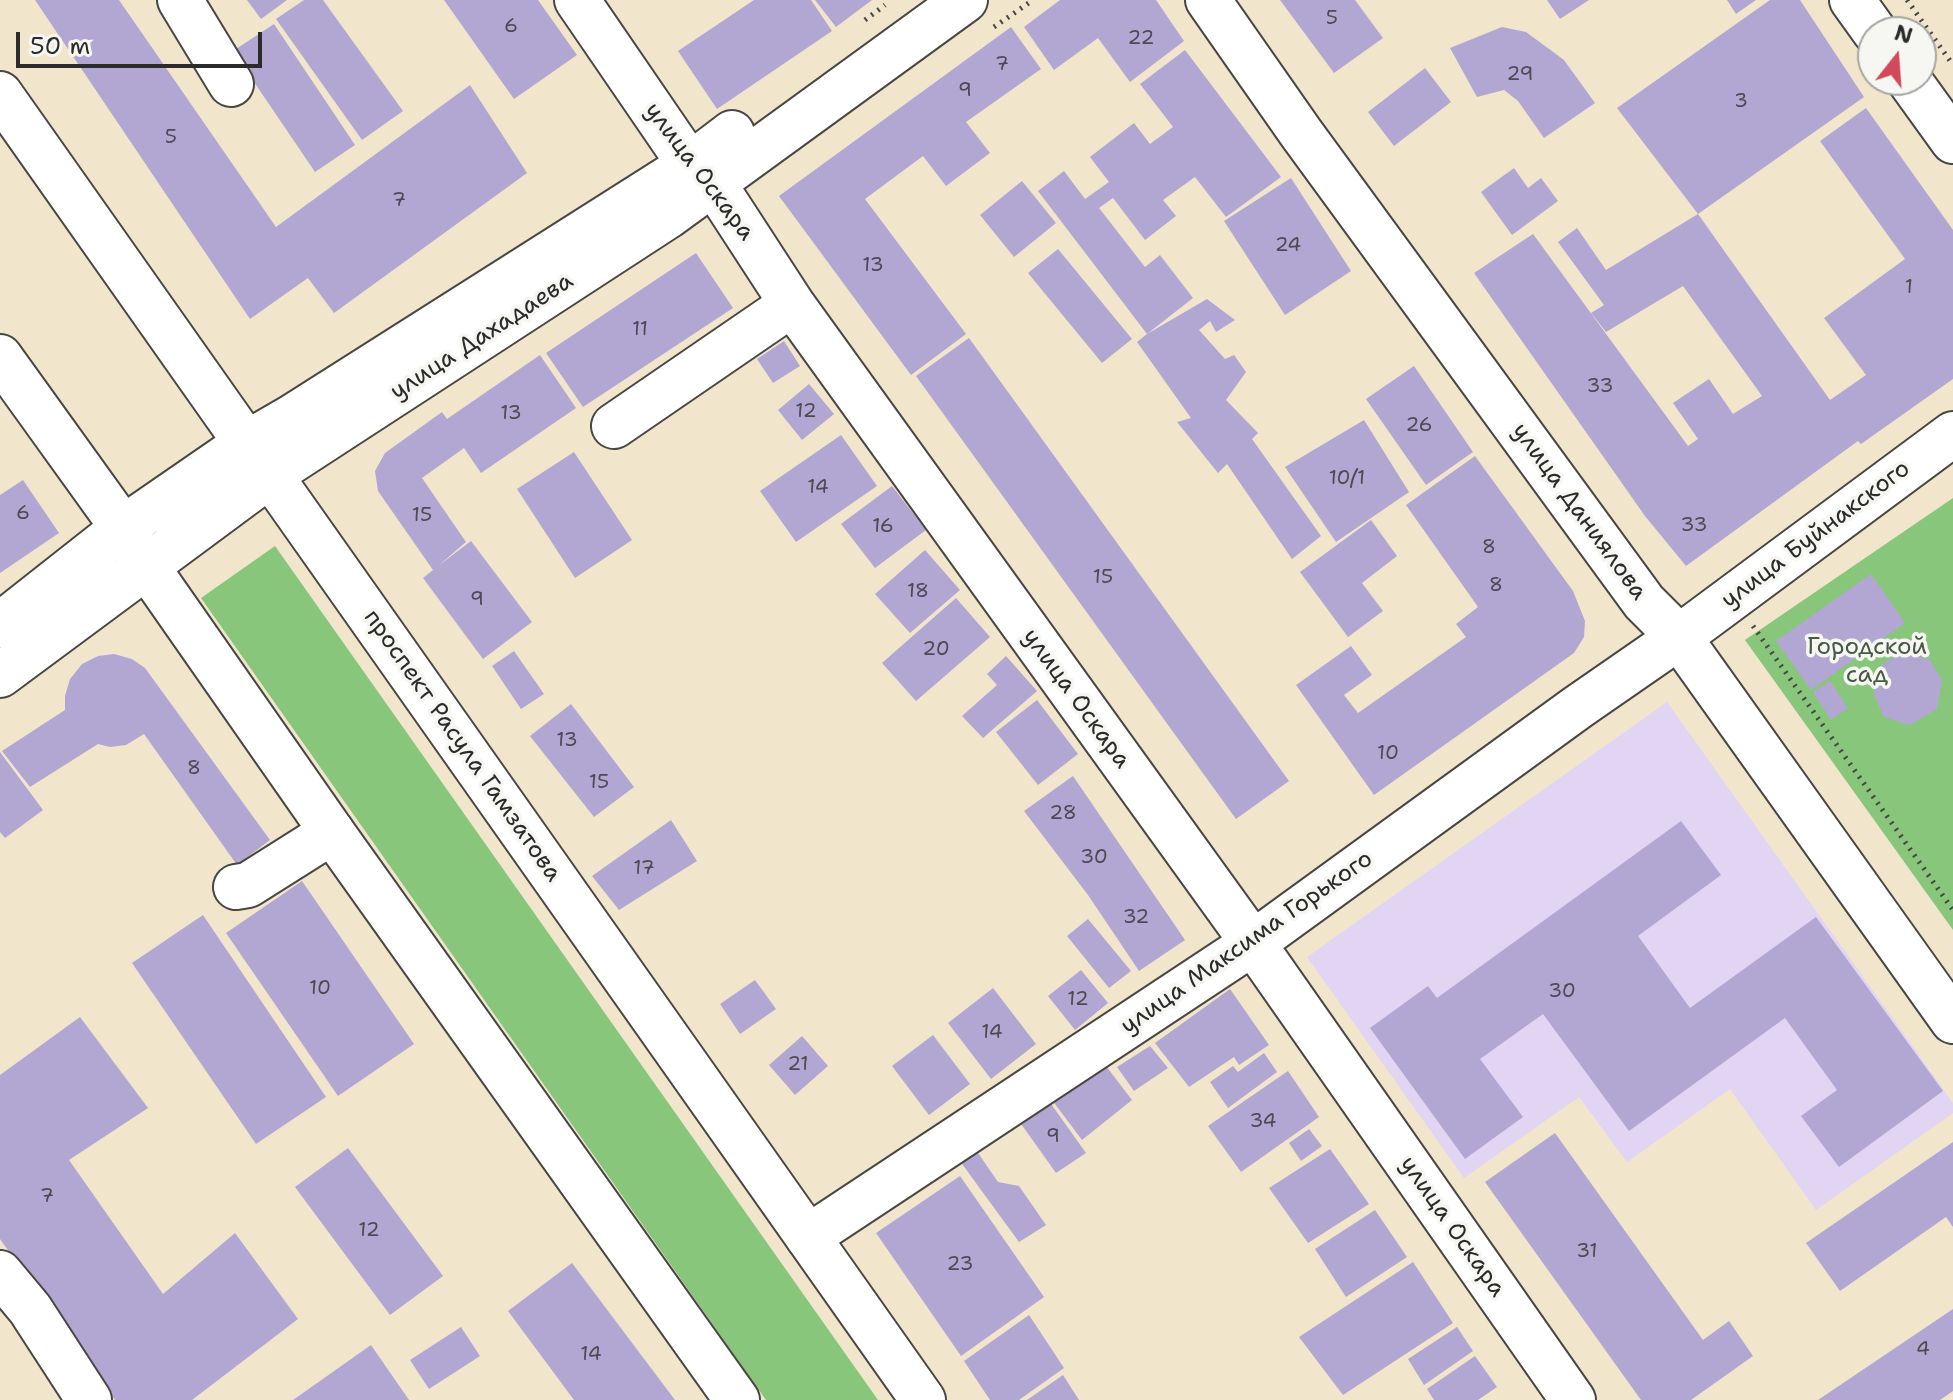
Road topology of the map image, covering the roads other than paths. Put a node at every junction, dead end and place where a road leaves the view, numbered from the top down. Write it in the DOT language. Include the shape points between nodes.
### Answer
graph roads {
  1 [pos="180,0"];
  2 [pos="577,0"];
  3 [pos="1208,0"];
  4 [pos="1216,0"];
  5 [pos="900,3"];
  6 [pos="979,14"];
  7 [pos="231,84"];
  8 [pos="0,94"];
  9 [pos="1921,96"];
  10 [pos="1953,141"];
  11 [pos="715,189"];
  12 [pos="792,304"];
  13 [pos="0,357"];
  14 [pos="614,426"];
  15 [pos="1953,434"];
  16 [pos="256,461"];
  17 [pos="123,528"];
  18 [pos="147,567"];
  19 [pos="0,625"];
  20 [pos="1681,636"];
  21 [pos="0,675"];
  22 [pos="332,832"];
  23 [pos="236,887"];
  24 [pos="1253,943"];
  25 [pos="1953,1021"];
  26 [pos="808,1237"];
  27 [pos="0,1273"];
  28 [pos="89,1400"];
  29 [pos="737,1400"];
  30 [pos="923,1400"];
  31 [pos="1573,1400"];
  1 -- 7 [label="street"];
  2 -- 11 [label="street, улица Оскара" via="679,149"];
  3 -- 20 [label="street, улица Даниялова" via="1644,602"];
  4 -- 20 [label="street, улица Даниялова"];
  5 -- 11 [label="street, улица Дахадаева"];
  6 -- 11 [label="street, улица Дахадаева"];
  8 -- 16 [label="street, проспект Расула Гамзатова"];
  9 -- 10 [label="street"];
  11 -- 12 [label="street, улица Оскара"];
  11 -- 16 [label="street, улица Дахадаева" via="649,188 292,417"];
  12 -- 14 [label="street"];
  12 -- 24 [label="street, улица Оскара"];
  13 -- 17 [label="street"];
  15 -- 20 [label="street, улица Буйнакского"];
  16 -- 17 [label="street, улица Дахадаева"];
  16 -- 18 [label="street, улица Дахадаева"];
  16 -- 26 [label="street, проспект Расула Гамзатова"];
  17 -- 18 [label="street"];
  17 -- 19 [label="street, улица Дахадаева"];
  18 -- 21 [label="street, улица Дахадаева"];
  18 -- 22 [label="street"];
  20 -- 24 [label="street, улица Максима Горького"];
  20 -- 25 [label="street, улица Даниялова"];
  22 -- 23 [label="street" via="248,885"];
  22 -- 29 [label="street"];
  24 -- 26 [label="street, улица Максима Горького"];
  24 -- 31 [label="street, улица Оскара"];
  26 -- 30 [label="street, проспект Расула Гамзатова"];
  27 -- 28 [label="street"];
}
